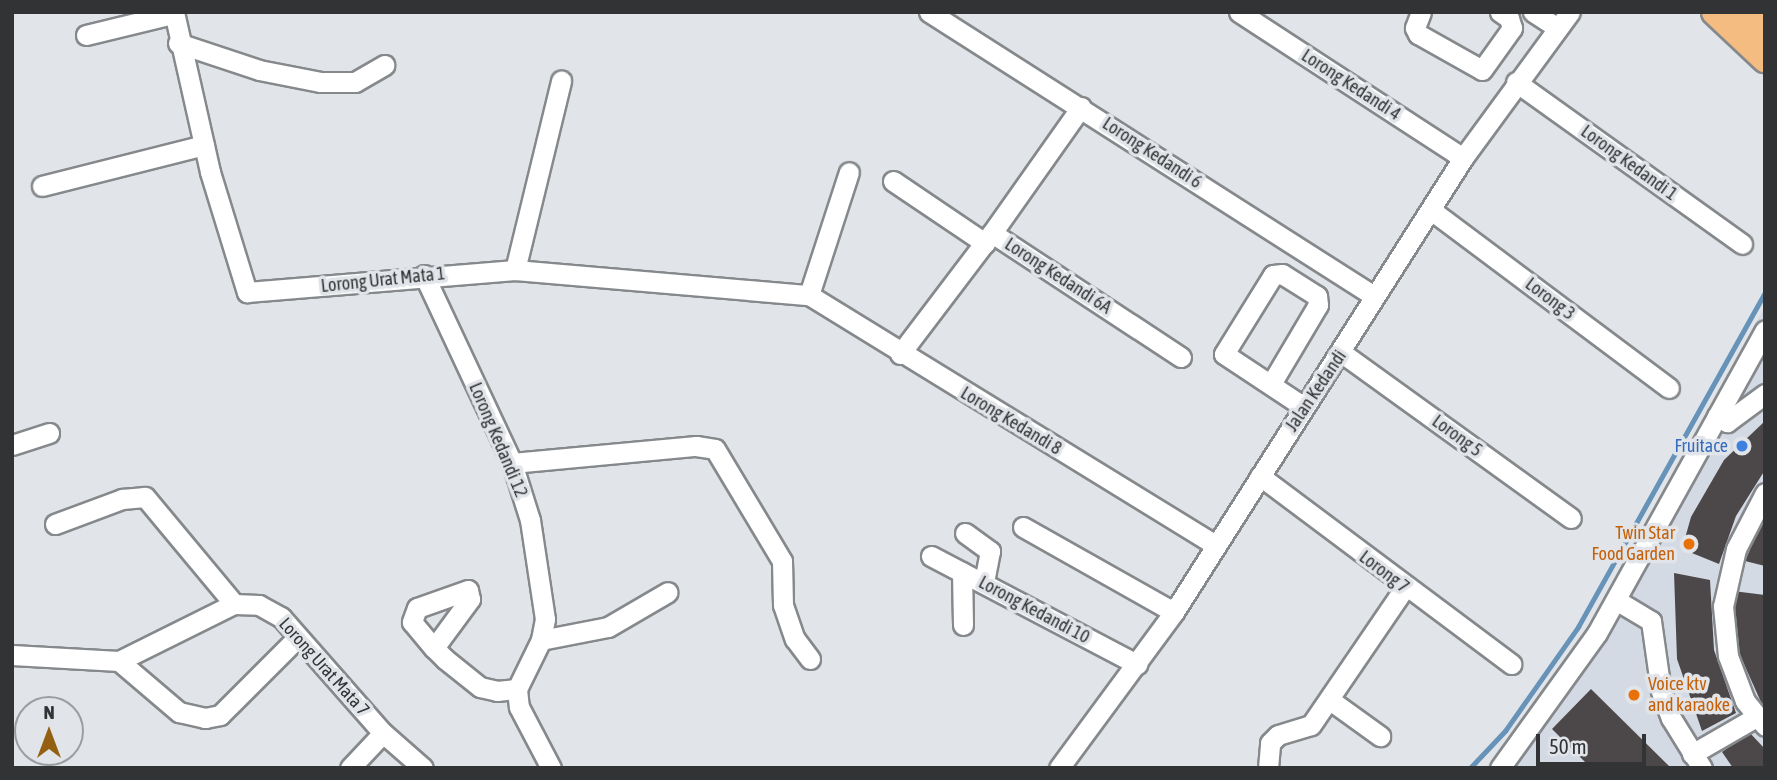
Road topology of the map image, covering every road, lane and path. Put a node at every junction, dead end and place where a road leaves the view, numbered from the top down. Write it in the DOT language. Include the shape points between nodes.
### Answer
graph roads {
  1 [pos="929,12"];
  2 [pos="1239,12"];
  3 [pos="1421,12"];
  4 [pos="1500,12"];
  5 [pos="1533,12"];
  6 [pos="1570,12"];
  7 [pos="1715,12"];
  8 [pos="1743,12"];
  9 [pos="173,13"];
  10 [pos="1556,27"];
  11 [pos="1765,33"];
  12 [pos="86,35"];
  13 [pos="1506,39"];
  14 [pos="178,43"];
  15 [pos="1534,56"];
  16 [pos="1765,59"];
  17 [pos="385,65"];
  18 [pos="561,81"];
  19 [pos="1516,82"];
  20 [pos="1081,107"];
  21 [pos="204,145"];
  22 [pos="1463,158"];
  23 [pos="849,172"];
  24 [pos="893,181"];
  25 [pos="42,186"];
  26 [pos="1431,210"];
  27 [pos="989,238"];
  28 [pos="1742,243"];
  29 [pos="515,270"];
  30 [pos="424,275"];
  31 [pos="809,295"];
  32 [pos="1374,296"];
  33 [pos="1765,330"];
  34 [pos="1342,353"];
  35 [pos="900,354"];
  36 [pos="1181,357"];
  37 [pos="1271,384"];
  38 [pos="1669,388"];
  39 [pos="1765,394"];
  40 [pos="1304,407"];
  41 [pos="1717,416"];
  42 [pos="49,433"];
  43 [pos="13,440"];
  44 [pos="512,463"];
  45 [pos="1260,476"];
  46 [pos="1765,493"];
  47 [pos="1571,518"];
  48 [pos="55,524"];
  49 [pos="1023,527"];
  50 [pos="965,533"];
  51 [pos="1215,545"];
  52 [pos="931,556"];
  53 [pos="962,572"];
  54 [pos="984,583"];
  55 [pos="1405,587"];
  56 [pos="668,592"];
  57 [pos="1616,600"];
  58 [pos="234,604"];
  59 [pos="1174,612"];
  60 [pos="963,625"];
  61 [pos="298,637"];
  62 [pos="541,640"];
  63 [pos="434,648"];
  64 [pos="12,655"];
  65 [pos="810,659"];
  66 [pos="119,661"];
  67 [pos="1137,664"];
  68 [pos="1511,664"];
  69 [pos="517,689"];
  70 [pos="1330,700"];
  71 [pos="1760,722"];
  72 [pos="383,733"];
  73 [pos="1380,736"];
  74 [pos="1697,761"];
  75 [pos="1505,762"];
  76 [pos="350,768"];
  77 [pos="423,768"];
  78 [pos="551,768"];
  79 [pos="1059,768"];
  80 [pos="1268,768"];
  1 -- 20 [label="street, Lorong Kedandi 6"];
  2 -- 22 [label="street, Lorong Kedandi 4"];
  3 -- 13 [label="street" via="1415,28 1418,34 1475,69 1487,66"];
  4 -- 13 [label="street" via="1512,22"];
  5 -- 10 [label="street"];
  6 -- 10 [label="street, Jalan Kedandi"];
  7 -- 16 [label="main road"];
  8 -- 11 [label="main road"];
  9 -- 12 [label="street"];
  9 -- 14 [label="street, Lorong Urat Mata 1"];
  10 -- 15 [label="street, Jalan Kedandi"];
  13 -- 15 [label="street"];
  14 -- 17 [label="street" via="259,70 320,82 355,82"];
  14 -- 21 [label="street, Lorong Urat Mata 1"];
  15 -- 19 [label="street, Jalan Kedandi"];
  18 -- 29 [label="street"];
  19 -- 22 [label="street, Jalan Kedandi"];
  19 -- 28 [label="street, Lorong Kedandi 1"];
  20 -- 27 [label="street, Lorong Kedandi 6A"];
  20 -- 32 [label="street, Lorong Kedandi 6"];
  21 -- 25 [label="street"];
  21 -- 30 [label="street, Lorong Urat Mata 1" via="247,292"];
  22 -- 26 [label="street, Jalan Kedandi"];
  23 -- 31 [label="street"];
  24 -- 27 [label="street"];
  26 -- 32 [label="street, Jalan Kedandi"];
  26 -- 38 [label="street, Lorong 3"];
  27 -- 35 [label="street"];
  27 -- 36 [label="street, Lorong Kedandi 6A"];
  29 -- 30 [label="street, Lorong Urat Mata 1"];
  29 -- 31 [label="street, Lorong Urat Mata 1"];
  30 -- 44 [label="street, Lorong Kedandi 12"];
  31 -- 35 [label="street, Lorong Kedandi 8" via="833,306"];
  32 -- 34 [label="street, Jalan Kedandi"];
  33 -- 41 [label="street"];
  34 -- 40 [label="street, Jalan Kedandi"];
  34 -- 47 [label="street, Lorong 5"];
  35 -- 51 [label="street, Lorong Kedandi 8"];
  37 -- 37 [label="street" via="1318,301 1282,274 1273,275 1224,354"];
  37 -- 40 [label="street"];
  39 -- 41 [label="street" via="1727,422"];
  40 -- 45 [label="street, Jalan Kedandi"];
  41 -- 57 [label="street"];
  42 -- 43 [label="street"];
  44 -- 62 [label="street, Lorong Kedandi 12" via="530,520 545,598"];
  44 -- 65 [label="street" via="696,446 715,449 782,561 783,605 795,639"];
  45 -- 51 [label="street, Jalan Kedandi"];
  45 -- 55 [label="street, Lorong 7"];
  46 -- 71 [label="street" via="1736,550 1723,606 1728,656"];
  48 -- 58 [label="street" via="122,499 145,498"];
  49 -- 59 [label="street"];
  50 -- 54 [label="street" via="990,551"];
  51 -- 59 [label="street, Jalan Kedandi"];
  52 -- 53 [label="street, Lorong Kedandi 10"];
  53 -- 54 [label="street, Lorong Kedandi 10"];
  53 -- 60 [label="street"];
  54 -- 67 [label="street, Lorong Kedandi 10"];
  55 -- 68 [label="street, Lorong 7"];
  55 -- 70 [label="street"];
  56 -- 62 [label="street" via="608,627"];
  57 -- 74 [label="street" via="1651,621 1661,691"];
  57 -- 75 [label="street"];
  58 -- 61 [label="street, Lorong Urat Mata 7" via="259,605 281,617"];
  58 -- 66 [label="street"];
  59 -- 67 [label="street, Jalan Kedandi"];
  61 -- 66 [label="street" via="220,715 205,719 179,712"];
  61 -- 72 [label="street, Lorong Urat Mata 7"];
  62 -- 69 [label="street, Lorong Kedandi 12"];
  63 -- 69 [label="street" via="480,687"];
  64 -- 66 [label="street"];
  67 -- 79 [label="street, Jalan Kedandi"];
  69 -- 78 [label="street" via="519,706"];
  70 -- 73 [label="street"];
  70 -- 80 [label="street" via="1305,729 1274,738 1266,754"];
  71 -- 74 [label="street"];
  72 -- 76 [label="street"];
  72 -- 77 [label="street, Lorong Urat Mata 7"];
}
